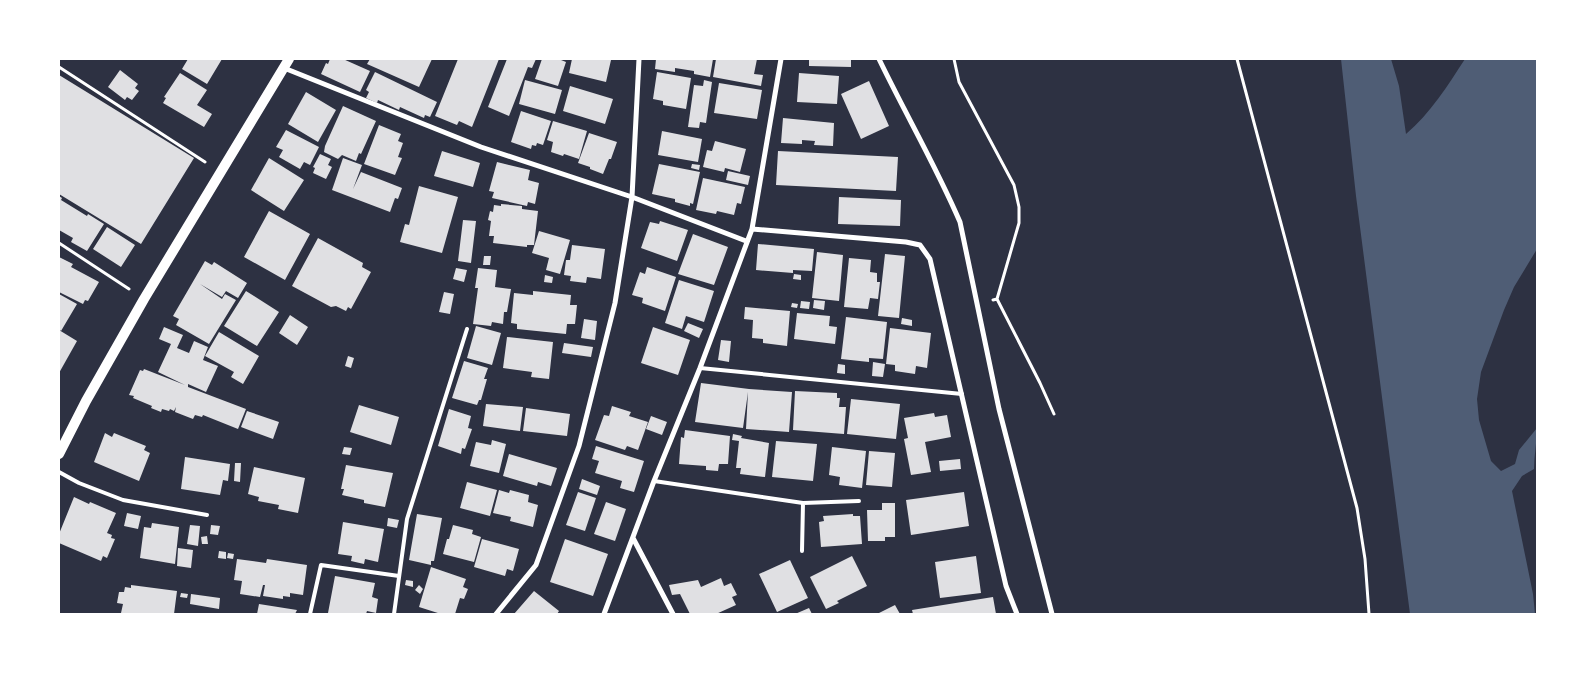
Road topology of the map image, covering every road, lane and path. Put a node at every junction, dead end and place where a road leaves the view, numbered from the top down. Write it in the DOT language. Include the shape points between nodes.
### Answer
graph roads {
  1 [pos="639,59"];
  2 [pos="781,59"];
  3 [pos="879,59"];
  4 [pos="954,59"];
  5 [pos="1237,59"];
  6 [pos="287,63"];
  7 [pos="59,67"];
  8 [pos="221,172"];
  9 [pos="632,197"];
  10 [pos="752,229"];
  11 [pos="746,241"];
  12 [pos="59,243"];
  13 [pos="144,299"];
  14 [pos="997,299"];
  15 [pos="978,306"];
  16 [pos="467,329"];
  17 [pos="700,368"];
  18 [pos="962,394"];
  19 [pos="1054,414"];
  20 [pos="59,454"];
  21 [pos="59,472"];
  22 [pos="654,480"];
  23 [pos="859,501"];
  24 [pos="803,503"];
  25 [pos="207,515"];
  26 [pos="633,538"];
  27 [pos="802,551"];
  28 [pos="399,576"];
  29 [pos="310,614"];
  30 [pos="394,614"];
  31 [pos="496,614"];
  32 [pos="604,614"];
  33 [pos="673,614"];
  34 [pos="1017,614"];
  35 [pos="1052,614"];
  36 [pos="1368,614"];
  1 -- 9 [label="street"];
  2 -- 10 [label="street"];
  3 -- 15 [label="street" via="960,222"];
  4 -- 14 [label="path" via="959,82 1014,186 1019,207 1019,223"];
  5 -- 36 [label="path" via="1357,508 1365,559"];
  6 -- 8 [label="main road"];
  6 -- 9 [label="street" via="481,147"];
  7 -- 8 [label="path"];
  8 -- 13 [label="main road"];
  9 -- 11 [label="street"];
  9 -- 31 [label="street" via="615,303 579,446 536,565"];
  10 -- 11 [label="street"];
  10 -- 18 [label="street" via="920,245 930,259"];
  11 -- 17 [label="street"];
  12 -- 13 [label="path"];
  13 -- 20 [label="main road"];
  14 -- 15 [label="path"];
  14 -- 19 [label="path"];
  15 -- 35 [label="street" via="999,409"];
  16 -- 28 [label="lane" via="407,519"];
  17 -- 18 [label="lane"];
  17 -- 22 [label="street"];
  18 -- 34 [label="street" via="1006,586"];
  21 -- 25 [label="lane" via="124,500"];
  22 -- 24 [label="lane"];
  22 -- 26 [label="street"];
  23 -- 24 [label="lane"];
  24 -- 27 [label="lane"];
  26 -- 32 [label="street"];
  26 -- 33 [label="street"];
  28 -- 29 [label="lane" via="321,565"];
  28 -- 30 [label="lane"];
}
